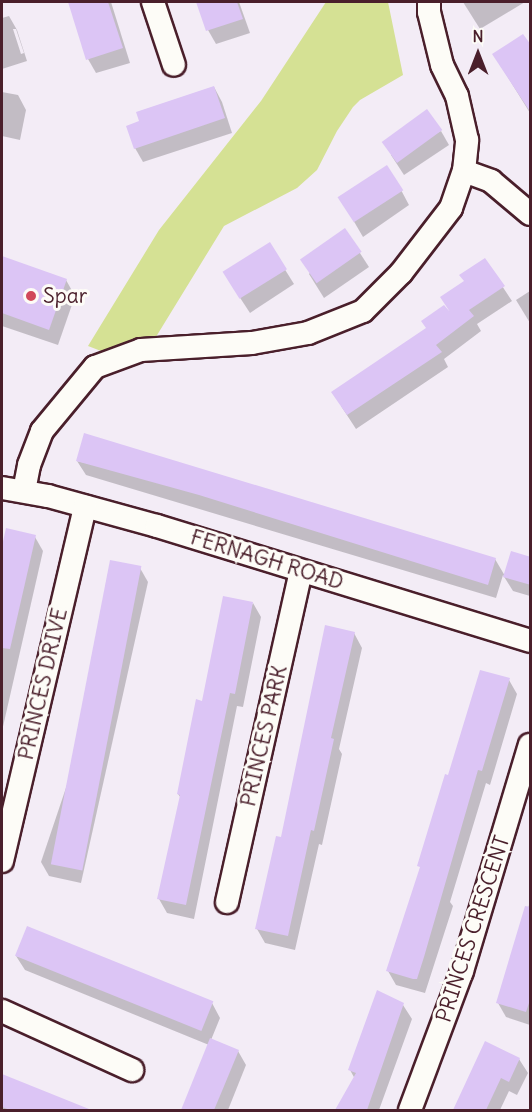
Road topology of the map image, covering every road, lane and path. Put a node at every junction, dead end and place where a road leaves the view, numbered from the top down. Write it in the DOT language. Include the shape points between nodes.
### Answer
graph roads {
  1 [pos="153,2"];
  2 [pos="429,2"];
  3 [pos="174,66"];
  4 [pos="464,171"];
  5 [pos="531,214"];
  6 [pos="2,488"];
  7 [pos="24,491"];
  8 [pos="85,507"];
  9 [pos="301,571"];
  10 [pos="531,641"];
  11 [pos="531,745"];
  12 [pos="2,861"];
  13 [pos="227,902"];
  14 [pos="2,1011"];
  15 [pos="132,1070"];
  16 [pos="410,1110"];
  1 -- 3 [label="street"];
  2 -- 4 [label="street" via="442,65 457,96 467,140"];
  4 -- 5 [label="street" via="491,181"];
  4 -- 7 [label="street" via="452,208 436,231 363,311 308,333 252,343 141,350 95,367 42,431"];
  6 -- 7 [label="street, FERNAGH ROAD"];
  7 -- 8 [label="street, FERNAGH ROAD"];
  8 -- 9 [label="street, FERNAGH ROAD"];
  8 -- 12 [label="street, PRINCES DRIVE"];
  9 -- 10 [label="street, FERNAGH ROAD"];
  9 -- 13 [label="street, PRINCES PARK"];
  11 -- 16 [label="street, PRINCES CRESCENT" via="462,971"];
  14 -- 15 [label="street"];
}
